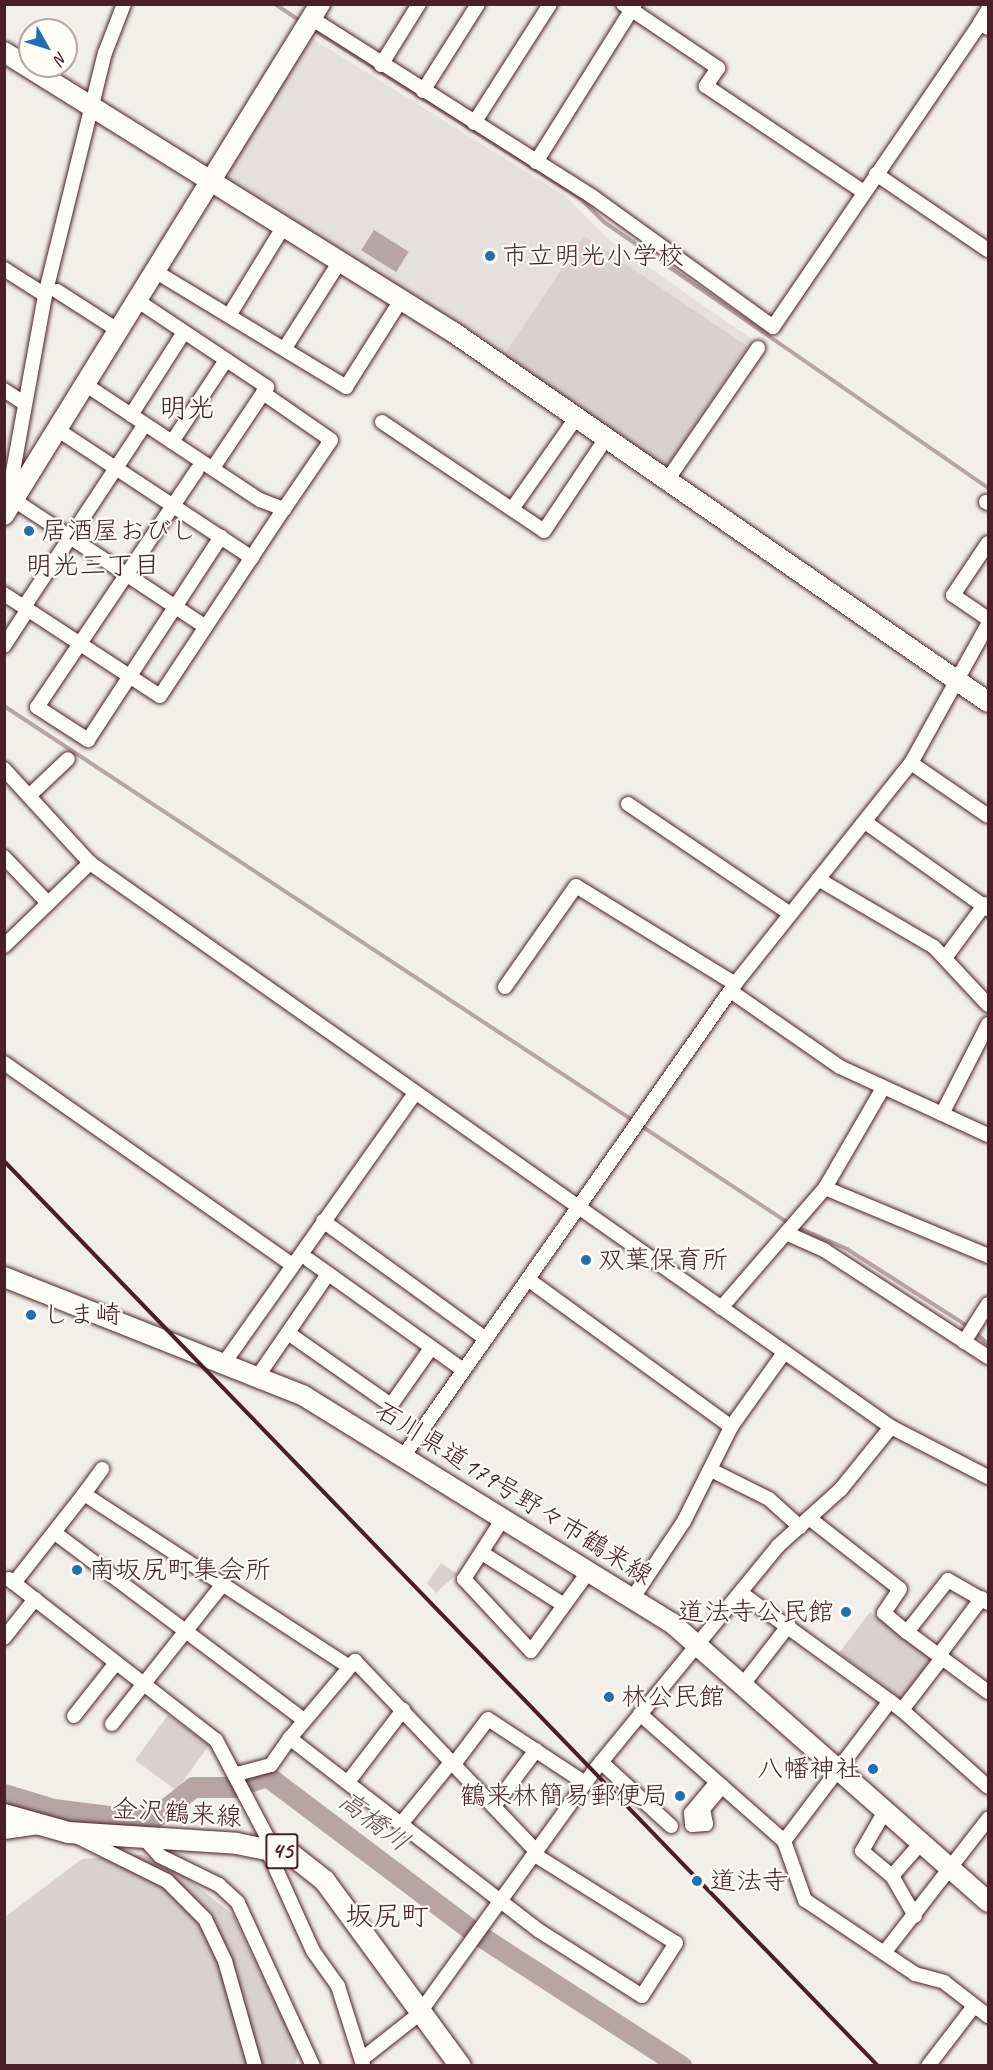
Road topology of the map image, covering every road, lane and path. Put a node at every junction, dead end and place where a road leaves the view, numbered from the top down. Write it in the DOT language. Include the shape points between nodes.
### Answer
graph roads {
  1 [pos="124,4"];
  2 [pos="419,4"];
  3 [pos="478,4"];
  4 [pos="550,4"];
  5 [pos="630,6"];
  6 [pos="988,10"];
  7 [pos="311,18"];
  8 [pos="984,25"];
  9 [pos="4,52"];
  10 [pos="381,65"];
  11 [pos="423,91"];
  12 [pos="91,107"];
  13 [pos="474,123"];
  14 [pos="537,162"];
  15 [pos="876,174"];
  16 [pos="209,180"];
  17 [pos="864,192"];
  18 [pos="284,226"];
  19 [pos="988,250"];
  20 [pos="340,261"];
  21 [pos="4,269"];
  22 [pos="153,270"];
  23 [pos="51,293"];
  24 [pos="135,299"];
  25 [pos="401,300"];
  26 [pos="230,314"];
  27 [pos="116,329"];
  28 [pos="184,332"];
  29 [pos="285,348"];
  30 [pos="758,348"];
  31 [pos="226,360"];
  32 [pos="83,383"];
  33 [pos="4,390"];
  34 [pos="262,393"];
  35 [pos="24,403"];
  36 [pos="131,415"];
  37 [pos="576,418"];
  38 [pos="382,422"];
  39 [pos="145,424"];
  40 [pos="56,428"];
  41 [pos="606,438"];
  42 [pos="172,442"];
  43 [pos="116,467"];
  44 [pos="213,468"];
  45 [pos="197,470"];
  46 [pos="668,479"];
  47 [pos="7,503"];
  48 [pos="173,504"];
  49 [pos="284,509"];
  50 [pos="512,509"];
  51 [pos="69,537"];
  52 [pos="221,537"];
  53 [pos="988,543"];
  54 [pos="252,558"];
  55 [pos="127,575"];
  56 [pos="4,594"];
  57 [pos="175,607"];
  58 [pos="26,608"];
  59 [pos="988,622"];
  60 [pos="206,627"];
  61 [pos="80,644"];
  62 [pos="4,646"];
  63 [pos="130,676"];
  64 [pos="960,682"];
  65 [pos="988,702"];
  66 [pos="68,759"];
  67 [pos="911,763"];
  68 [pos="6,774"];
  69 [pos="30,795"];
  70 [pos="628,804"];
  71 [pos="988,816"];
  72 [pos="865,822"];
  73 [pos="4,857"];
  74 [pos="90,863"];
  75 [pos="818,879"];
  76 [pos="48,903"];
  77 [pos="987,906"];
  78 [pos="789,914"];
  79 [pos="5,944"];
  80 [pos="945,958"];
  81 [pos="504,987"];
  82 [pos="733,988"];
  83 [pos="988,1005"];
  84 [pos="988,1024"];
  85 [pos="4,1063"];
  86 [pos="883,1088"];
  87 [pos="415,1093"];
  88 [pos="942,1113"];
  89 [pos="988,1135"];
  90 [pos="825,1188"];
  91 [pos="578,1209"];
  92 [pos="323,1221"];
  93 [pos="790,1228"];
  94 [pos="988,1256"];
  95 [pos="309,1260"];
  96 [pos="292,1264"];
  97 [pos="328,1274"];
  98 [pos="4,1277"];
  99 [pos="529,1280"];
  100 [pos="988,1304"];
  101 [pos="721,1308"];
  102 [pos="288,1333"];
  103 [pos="486,1340"];
  104 [pos="965,1341"];
  105 [pos="431,1348"];
  106 [pos="783,1354"];
  107 [pos="988,1357"];
  108 [pos="224,1363"];
  109 [pos="463,1370"];
  110 [pos="258,1376"];
  111 [pos="731,1427"];
  112 [pos="891,1427"];
  113 [pos="405,1454"];
  114 [pos="102,1469"];
  115 [pos="711,1470"];
  116 [pos="988,1477"];
  117 [pos="84,1494"];
  118 [pos="504,1517"];
  119 [pos="804,1523"];
  120 [pos="55,1533"];
  121 [pos="482,1553"];
  122 [pos="589,1571"];
  123 [pos="223,1584"];
  124 [pos="741,1593"];
  125 [pos="35,1599"];
  126 [pos="632,1599"];
  127 [pos="985,1600"];
  128 [pos="564,1605"];
  129 [pos="789,1625"];
  130 [pos="185,1632"];
  131 [pos="907,1632"];
  132 [pos="4,1638"];
  133 [pos="698,1643"];
  134 [pos="940,1657"];
  135 [pos="116,1663"];
  136 [pos="346,1665"];
  137 [pos="744,1683"];
  138 [pos="143,1684"];
  139 [pos="988,1692"];
  140 [pos="890,1701"];
  141 [pos="403,1710"];
  142 [pos="902,1710"];
  143 [pos="640,1714"];
  144 [pos="74,1716"];
  145 [pos="304,1720"];
  146 [pos="112,1724"];
  147 [pos="290,1738"];
  148 [pos="536,1750"];
  149 [pos="453,1762"];
  150 [pos="601,1762"];
  151 [pos="841,1769"];
  152 [pos="240,1781"];
  153 [pos="348,1782"];
  154 [pos="585,1783"];
  155 [pos="988,1787"];
  156 [pos="494,1806"];
  157 [pos="885,1811"];
  158 [pos="4,1814"];
  159 [pos="988,1819"];
  160 [pos="401,1824"];
  161 [pos="41,1826"];
  162 [pos="671,1826"];
  163 [pos="68,1832"];
  164 [pos="4,1833"];
  165 [pos="143,1837"];
  166 [pos="784,1840"];
  167 [pos="920,1844"];
  168 [pos="273,1848"];
  169 [pos="536,1854"];
  170 [pos="952,1873"];
  171 [pos="892,1876"];
  172 [pos="988,1902"];
  173 [pos="502,1903"];
  174 [pos="915,1916"];
  175 [pos="884,1953"];
  176 [pos="974,2006"];
  177 [pos="419,2014"];
  178 [pos="988,2016"];
  179 [pos="363,2062"];
  180 [pos="255,2066"];
  181 [pos="313,2066"];
  182 [pos="460,2066"];
  183 [pos="928,2066"];
  1 -- 12 [label="street"];
  2 -- 10 [label="street"];
  3 -- 11 [label="street"];
  4 -- 13 [label="street"];
  5 -- 14 [label="street"];
  5 -- 17 [label="street" via="718,68 706,86"];
  6 -- 8 [label="street"];
  7 -- 10 [label="street"];
  7 -- 16 [label="street"];
  8 -- 15 [label="street"];
  9 -- 12 [label="street"];
  10 -- 11 [label="street"];
  11 -- 13 [label="street"];
  12 -- 16 [label="street"];
  12 -- 23 [label="street"];
  13 -- 14 [label="street"];
  14 -- 17 [label="street" via="772,327"];
  15 -- 17 [label="street"];
  15 -- 19 [label="street"];
  16 -- 18 [label="street"];
  16 -- 22 [label="street"];
  18 -- 20 [label="street"];
  18 -- 26 [label="street"];
  20 -- 25 [label="street"];
  20 -- 29 [label="street"];
  21 -- 23 [label="street"];
  22 -- 24 [label="street"];
  22 -- 26 [label="street"];
  23 -- 27 [label="street"];
  23 -- 35 [label="street"];
  24 -- 27 [label="street"];
  24 -- 28 [label="street"];
  25 -- 29 [label="street" via="346,387"];
  25 -- 37 [label="street"];
  26 -- 29 [label="street"];
  27 -- 32 [label="street"];
  28 -- 31 [label="street"];
  28 -- 36 [label="street"];
  30 -- 46 [label="street"];
  31 -- 34 [label="street" via="267,387"];
  31 -- 42 [label="street"];
  32 -- 36 [label="street"];
  32 -- 40 [label="street"];
  33 -- 35 [label="street"];
  34 -- 44 [label="street"];
  34 -- 49 [label="street" via="331,440"];
  35 -- 47 [label="street"];
  36 -- 39 [label="street"];
  37 -- 41 [label="street"];
  37 -- 50 [label="street"];
  38 -- 50 [label="street"];
  39 -- 42 [label="street"];
  39 -- 43 [label="street"];
  40 -- 43 [label="street"];
  40 -- 47 [label="street"];
  41 -- 46 [label="street"];
  41 -- 50 [label="street" via="544,531"];
  42 -- 44 [label="street"];
  43 -- 48 [label="street"];
  43 -- 51 [label="street"];
  44 -- 49 [label="street"];
  45 -- 48 [label="street"];
  46 -- 64 [label="street"];
  47 -- 51 [label="street"];
  48 -- 52 [label="street"];
  48 -- 55 [label="street"];
  49 -- 54 [label="street"];
  51 -- 55 [label="street"];
  51 -- 58 [label="street"];
  52 -- 54 [label="street"];
  52 -- 57 [label="street"];
  53 -- 59 [label="street" via="953,595"];
  54 -- 60 [label="street"];
  55 -- 57 [label="street"];
  55 -- 61 [label="street"];
  56 -- 58 [label="street"];
  57 -- 60 [label="street"];
  57 -- 63 [label="street"];
  58 -- 61 [label="street"];
  58 -- 62 [label="street"];
  59 -- 64 [label="street"];
  60 -- 63 [label="street" via="160,696"];
  61 -- 63 [label="street"];
  61 -- 63 [label="street" via="37,707 45,713 88,740"];
  64 -- 65 [label="street"];
  64 -- 67 [label="street"];
  66 -- 69 [label="street"];
  67 -- 71 [label="street"];
  67 -- 72 [label="street"];
  68 -- 69 [label="street"];
  69 -- 74 [label="street"];
  70 -- 78 [label="street"];
  72 -- 75 [label="street"];
  72 -- 77 [label="street"];
  73 -- 76 [label="street"];
  74 -- 76 [label="street"];
  74 -- 87 [label="street"];
  75 -- 78 [label="street"];
  75 -- 80 [label="street"];
  76 -- 79 [label="street"];
  77 -- 80 [label="street"];
  78 -- 82 [label="street"];
  80 -- 83 [label="street"];
  81 -- 82 [label="street" via="576,886"];
  82 -- 86 [label="street" via="840,1066"];
  82 -- 91 [label="street"];
  84 -- 88 [label="street"];
  85 -- 96 [label="street"];
  86 -- 88 [label="street"];
  86 -- 90 [label="street"];
  87 -- 91 [label="street"];
  87 -- 92 [label="street"];
  88 -- 89 [label="street"];
  90 -- 93 [label="street"];
  90 -- 94 [label="street"];
  91 -- 99 [label="street"];
  91 -- 101 [label="street"];
  92 -- 96 [label="street"];
  92 -- 103 [label="street"];
  93 -- 101 [label="street"];
  93 -- 104 [label="street"];
  95 -- 97 [label="street"];
  96 -- 108 [label="street"];
  97 -- 102 [label="street"];
  97 -- 105 [label="street"];
  98 -- 108 [label="street, 石川県道179号野々市鶴来線"];
  99 -- 103 [label="street"];
  99 -- 111 [label="street"];
  100 -- 104 [label="street"];
  101 -- 106 [label="street"];
  102 -- 105 [label="street" via="391,1405"];
  102 -- 110 [label="street"];
  103 -- 109 [label="street"];
  104 -- 107 [label="street"];
  105 -- 109 [label="street"];
  106 -- 111 [label="street"];
  106 -- 112 [label="street"];
  108 -- 110 [label="street, 石川県道179号野々市鶴来線"];
  109 -- 113 [label="street"];
  110 -- 113 [label="street, 石川県道179号野々市鶴来線"];
  111 -- 115 [label="street"];
  112 -- 116 [label="street"];
  112 -- 119 [label="street"];
  113 -- 118 [label="street, 石川県道179号野々市鶴来線"];
  114 -- 117 [label="street"];
  115 -- 119 [label="street" via="769,1499"];
  115 -- 126 [label="street" via="684,1521"];
  117 -- 120 [label="street"];
  117 -- 123 [label="street"];
  118 -- 121 [label="street"];
  118 -- 122 [label="street, 石川県道179号野々市鶴来線"];
  119 -- 124 [label="street"];
  119 -- 131 [label="street" via="900,1589 884,1614"];
  120 -- 125 [label="street" via="11,1581"];
  120 -- 130 [label="street"];
  121 -- 128 [label="street"];
  121 -- 128 [label="street" via="464,1579 531,1651"];
  122 -- 126 [label="street, 石川県道179号野々市鶴来線"];
  122 -- 128 [label="street"];
  123 -- 130 [label="street"];
  123 -- 136 [label="street"];
  124 -- 129 [label="street"];
  124 -- 133 [label="street"];
  125 -- 132 [label="street"];
  125 -- 135 [label="street"];
  126 -- 133 [label="street, 石川県道179号野々市鶴来線"];
  127 -- 131 [label="street" via="948,1580"];
  127 -- 134 [label="street"];
  129 -- 137 [label="street"];
  129 -- 140 [label="street"];
  130 -- 138 [label="street"];
  130 -- 145 [label="street"];
  131 -- 134 [label="street"];
  133 -- 137 [label="street, 石川県道179号野々市鶴来線"];
  133 -- 143 [label="street"];
  134 -- 139 [label="street"];
  134 -- 142 [label="street"];
  135 -- 138 [label="street"];
  135 -- 144 [label="street"];
  136 -- 141 [label="street" via="355,1661"];
  136 -- 145 [label="street"];
  137 -- 151 [label="street, 石川県道179号野々市鶴来線"];
  138 -- 146 [label="street"];
  138 -- 152 [label="street" via="216,1740"];
  140 -- 142 [label="street"];
  140 -- 151 [label="street"];
  141 -- 149 [label="street"];
  141 -- 153 [label="street"];
  142 -- 155 [label="street"];
  143 -- 150 [label="street"];
  143 -- 166 [label="street"];
  145 -- 147 [label="street"];
  147 -- 152 [label="street" via="271,1765"];
  147 -- 153 [label="street"];
  148 -- 149 [label="street" via="488,1719"];
  148 -- 154 [label="street"];
  148 -- 156 [label="street"];
  149 -- 156 [label="street"];
  149 -- 160 [label="street"];
  150 -- 154 [label="street"];
  150 -- 162 [label="street"];
  151 -- 157 [label="street, 石川県道179号野々市鶴来線"];
  151 -- 166 [label="street"];
  152 -- 168 [label="street"];
  153 -- 160 [label="street"];
  154 -- 169 [label="street"];
  156 -- 169 [label="street"];
  157 -- 167 [label="street, 石川県道179号野々市鶴来線"];
  157 -- 171 [label="street" via="862,1851"];
  158 -- 161 [label="main road, 金沢鶴来線 / 45"];
  159 -- 170 [label="street"];
  160 -- 173 [label="street"];
  161 -- 163 [label="main road, 金沢鶴来線 / 45"];
  161 -- 164 [label="street"];
  163 -- 165 [label="main road, 金沢鶴来線 / 45"];
  163 -- 180 [label="street" via="167,1881 205,1919 225,1961"];
  165 -- 168 [label="main road, 金沢鶴来線 / 45"];
  165 -- 181 [label="street" via="160,1856 219,1885 238,1903"];
  166 -- 175 [label="street" via="805,1900"];
  167 -- 170 [label="street, 石川県道179号野々市鶴来線"];
  167 -- 171 [label="street"];
  168 -- 177 [label="main road, 金沢鶴来線 / 45" via="291,1854 324,1880"];
  168 -- 179 [label="street" via="271,1858 313,1951 338,1986"];
  169 -- 173 [label="street"];
  169 -- 173 [label="street" via="676,1943 642,1996"];
  170 -- 172 [label="street, 石川県道179号野々市鶴来線"];
  170 -- 174 [label="street"];
  171 -- 174 [label="street"];
  173 -- 177 [label="street"];
  174 -- 175 [label="street"];
  175 -- 176 [label="street" via="915,1974 944,1982"];
  176 -- 178 [label="street"];
  176 -- 183 [label="street"];
  177 -- 179 [label="street"];
  177 -- 182 [label="main road, 金沢鶴来線 / 45"];
}
